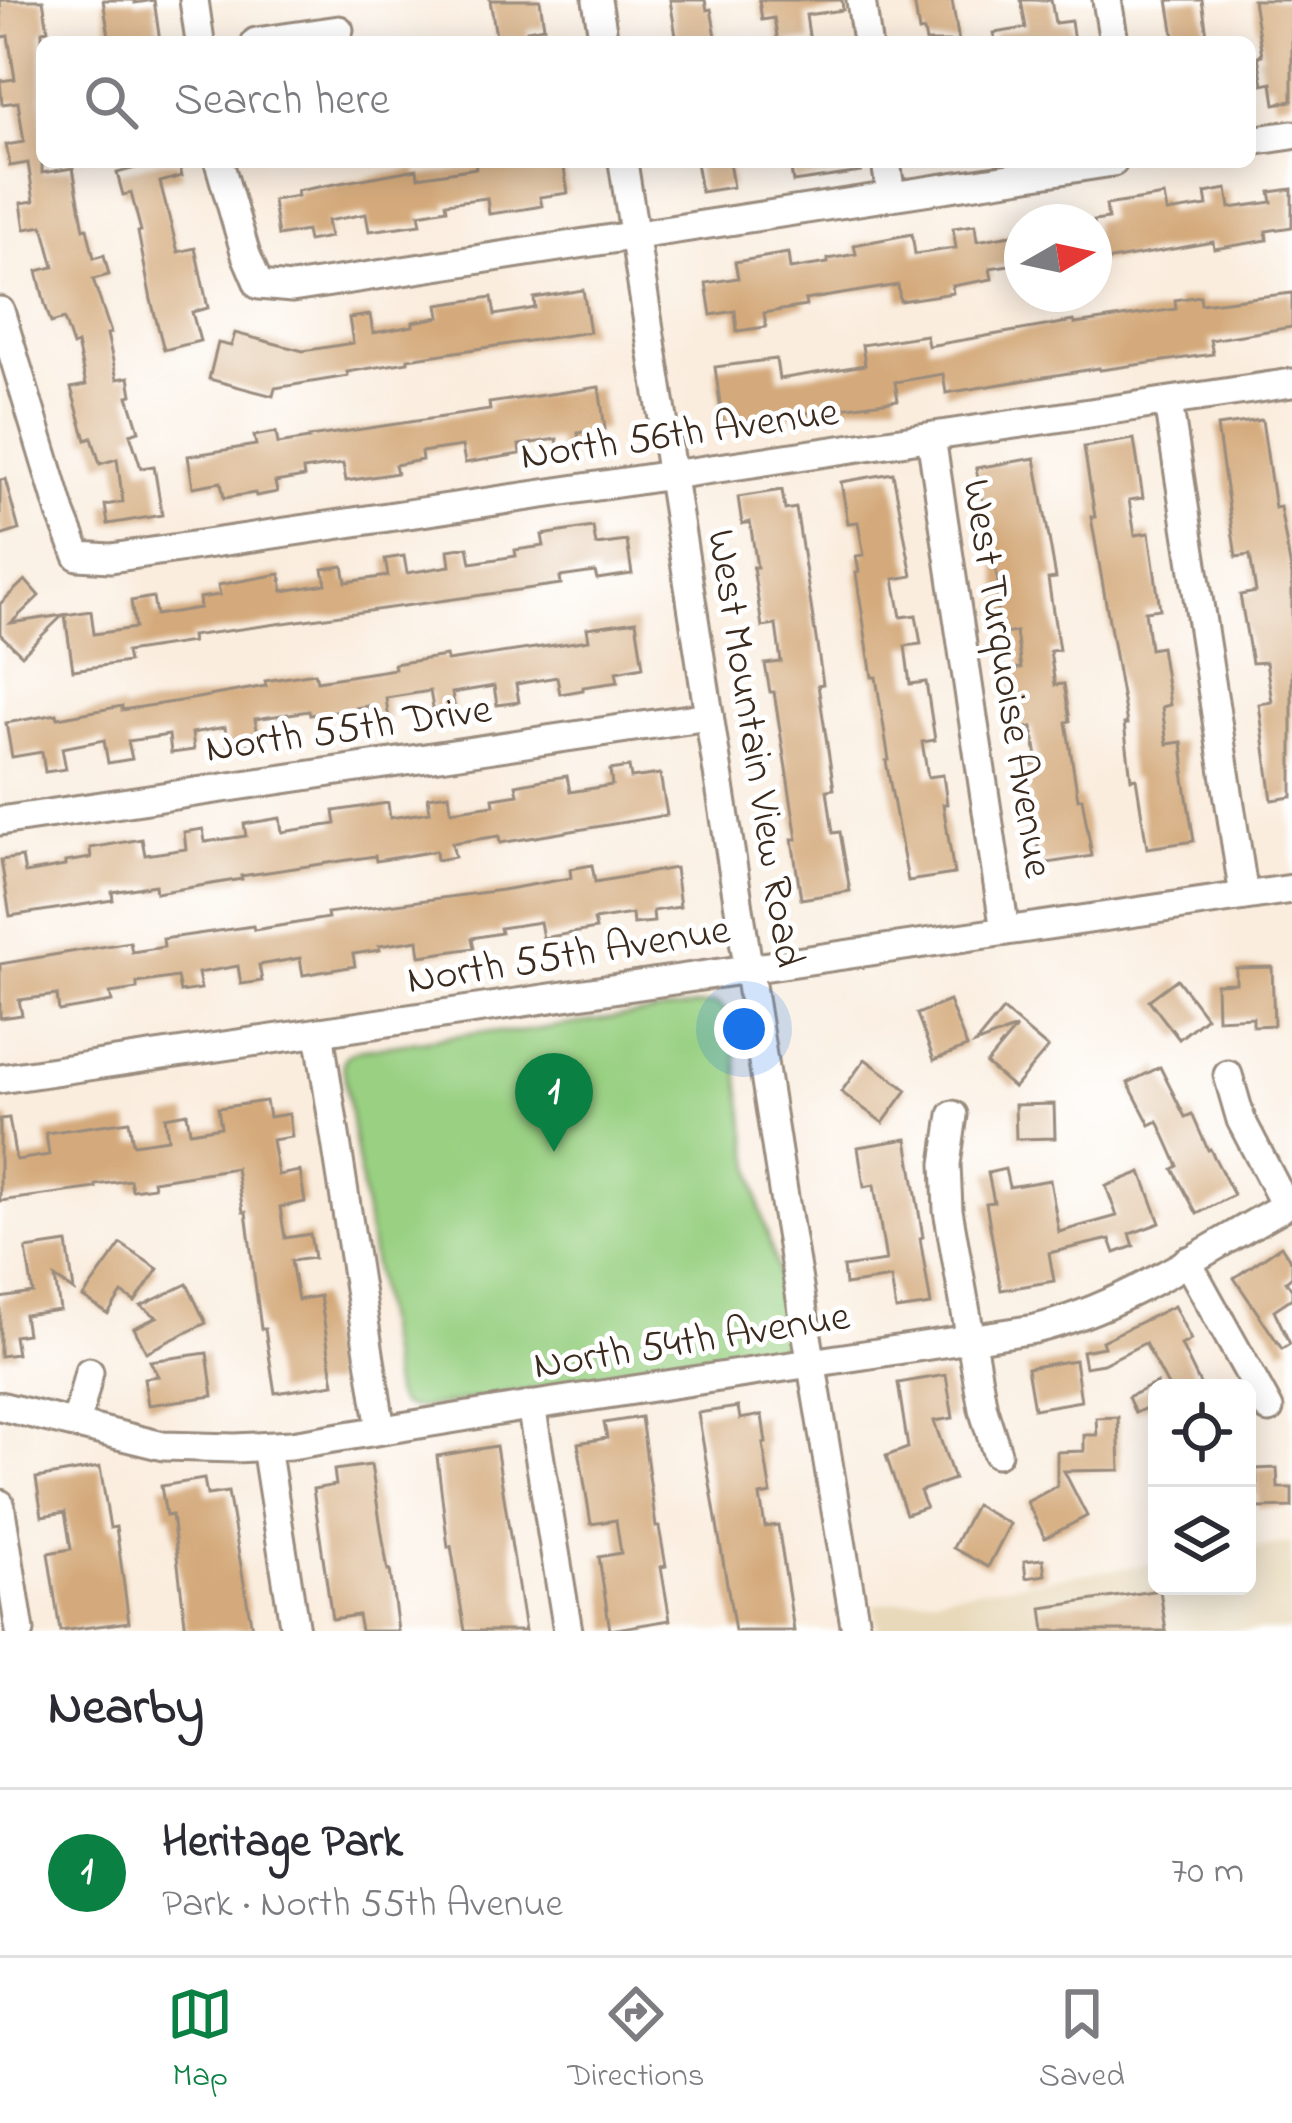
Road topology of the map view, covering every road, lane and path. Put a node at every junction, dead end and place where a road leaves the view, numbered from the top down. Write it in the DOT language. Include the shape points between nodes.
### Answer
graph roads {
  1 [pos="194,0"];
  2 [pos="597,0"];
  3 [pos="861,0"];
  4 [pos="1107,0"];
  5 [pos="338,30"];
  6 [pos="199,36"];
  7 [pos="297,36"];
  8 [pos="603,36"];
  9 [pos="866,36"];
  10 [pos="1113,36"];
  11 [pos="1292,135"];
  12 [pos="1256,140"];
  13 [pos="221,168"];
  14 [pos="623,168"];
  15 [pos="887,168"];
  16 [pos="1073,168"];
  17 [pos="891,195"];
  18 [pos="634,234"];
  19 [pos="0,311"];
  20 [pos="1292,383"];
  21 [pos="1168,402"];
  22 [pos="931,437"];
  23 [pos="673,474"];
  24 [pos="709,716"];
  25 [pos="0,821"];
  26 [pos="1292,889"];
  27 [pos="1244,896"];
  28 [pos="1005,931"];
  29 [pos="749,968"];
  30 [pos="319,1032"];
  31 [pos="1228,1075"];
  32 [pos="0,1079"];
  33 [pos="953,1115"];
  34 [pos="1289,1203"];
  35 [pos="1187,1262"];
  36 [pos="970,1337"];
  37 [pos="813,1362"];
  38 [pos="89,1372"];
  39 [pos="531,1405"];
  40 [pos="0,1406"];
  41 [pos="1269,1409"];
  42 [pos="76,1424"];
  43 [pos="381,1430"];
  44 [pos="266,1447"];
  45 [pos="998,1453"];
  46 [pos="0,1504"];
  47 [pos="20,1631"];
  48 [pos="295,1631"];
  49 [pos="568,1631"];
  50 [pos="856,1631"];
  1 -- 6 [label="street"];
  2 -- 8 [label="street"];
  3 -- 9 [label="street"];
  4 -- 10 [label="street"];
  5 -- 7 [label="street"];
  11 -- 12 [label="street"];
  13 -- 18 [label="street" via="260,285 292,288"];
  14 -- 18 [label="street, West Mountain View Road"];
  15 -- 17 [label="street"];
  16 -- 17 [label="street"];
  17 -- 18 [label="street"];
  18 -- 23 [label="street, West Mountain View Road"];
  19 -- 23 [label="street, North 56th Avenue" via="78,556 111,558"];
  20 -- 21 [label="street, North 56th Avenue"];
  21 -- 22 [label="street, North 56th Avenue"];
  21 -- 27 [label="street"];
  22 -- 23 [label="street, North 56th Avenue"];
  22 -- 28 [label="street, West Turquoise Avenue"];
  23 -- 24 [label="street, West Mountain View Road"];
  24 -- 25 [label="street, North 55th Drive"];
  24 -- 29 [label="street, West Mountain View Road"];
  26 -- 27 [label="street, North 55th Avenue"];
  27 -- 28 [label="street, North 55th Avenue"];
  28 -- 29 [label="street, North 55th Avenue"];
  29 -- 30 [label="street, North 55th Avenue"];
  29 -- 37 [label="street, West Mountain View Road"];
  30 -- 32 [label="street, North 55th Avenue"];
  30 -- 43 [label="street"];
  31 -- 34 [label="street" via="1241,1120"];
  33 -- 36 [label="street" via="947,1210"];
  34 -- 35 [label="street, North 54th Avenue"];
  35 -- 36 [label="street, North 54th Avenue" via="1072,1320"];
  35 -- 41 [label="street"];
  36 -- 37 [label="street, North 54th Avenue"];
  36 -- 45 [label="street"];
  37 -- 39 [label="street, North 54th Avenue"];
  37 -- 50 [label="street, West Mountain View Road"];
  38 -- 42 [label="street"];
  39 -- 43 [label="street, North 54th Avenue"];
  39 -- 49 [label="street"];
  40 -- 42 [label="street, North 54th Avenue"];
  42 -- 44 [label="street, North 54th Avenue" via="163,1446"];
  43 -- 44 [label="street, North 54th Avenue"];
  44 -- 48 [label="street"];
  46 -- 47 [label="street"];
}
